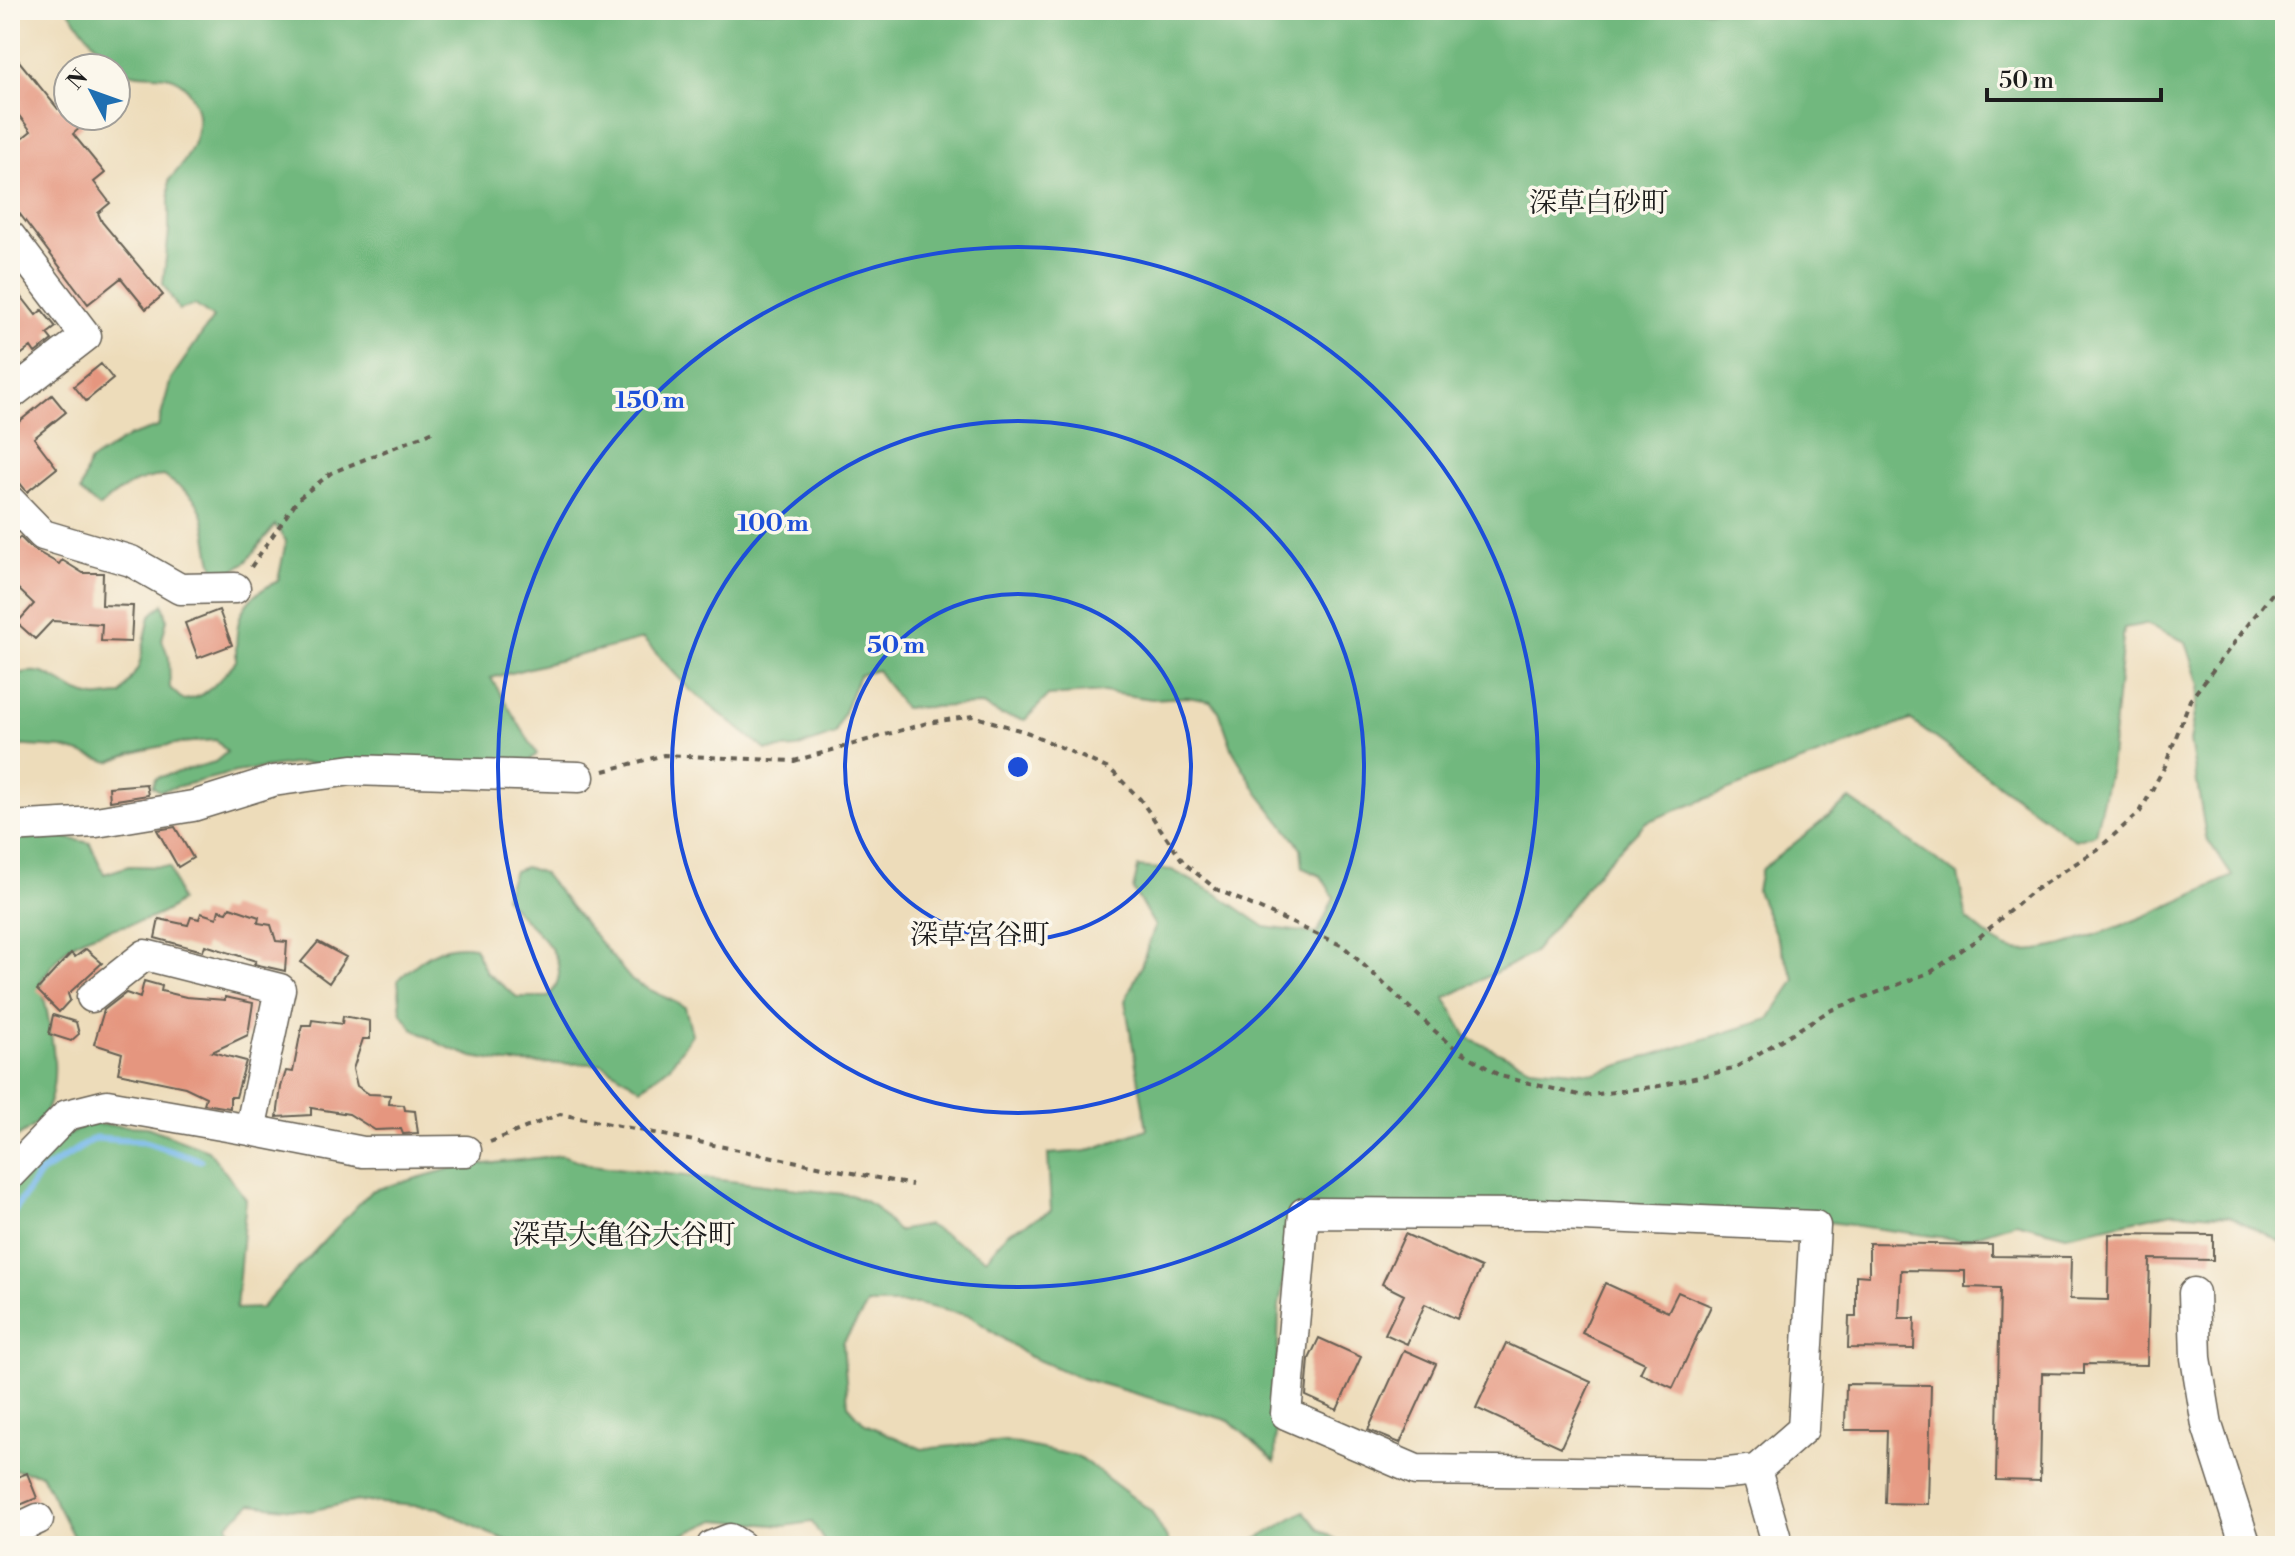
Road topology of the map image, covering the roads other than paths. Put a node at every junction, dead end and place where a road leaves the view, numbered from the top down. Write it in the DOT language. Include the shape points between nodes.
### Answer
graph roads {
  1 [pos="10,236"];
  2 [pos="10,395"];
  3 [pos="10,501"];
  4 [pos="235,588"];
  5 [pos="579,777"];
  6 [pos="10,827"];
  7 [pos="92,997"];
  8 [pos="250,1130"];
  9 [pos="466,1151"];
  10 [pos="10,1174"];
  11 [pos="2194,1293"];
  12 [pos="1756,1470"];
  13 [pos="38,1519"];
  14 [pos="10,1532"];
  15 [pos="712,1546"];
  16 [pos="741,1546"];
  17 [pos="1778,1546"];
  18 [pos="2246,1546"];
  1 -- 2 [label="street" via="86,336"];
  3 -- 4 [label="street" via="43,535 131,561 180,589"];
  5 -- 6 [label="street" via="352,770 273,781 193,806 96,822"];
  7 -- 8 [label="street" via="145,955 280,989"];
  8 -- 9 [label="street" via="363,1152"];
  8 -- 10 [label="street" via="107,1105 67,1115"];
  11 -- 18 [label="street" via="2196,1358 2207,1425"];
  12 -- 12 [label="street" via="1416,1470 1286,1414 1304,1213 1537,1214 1815,1226 1803,1429"];
  12 -- 17 [label="street"];
  13 -- 14 [label="street"];
  15 -- 16 [label="street" via="730,1539"];
}
